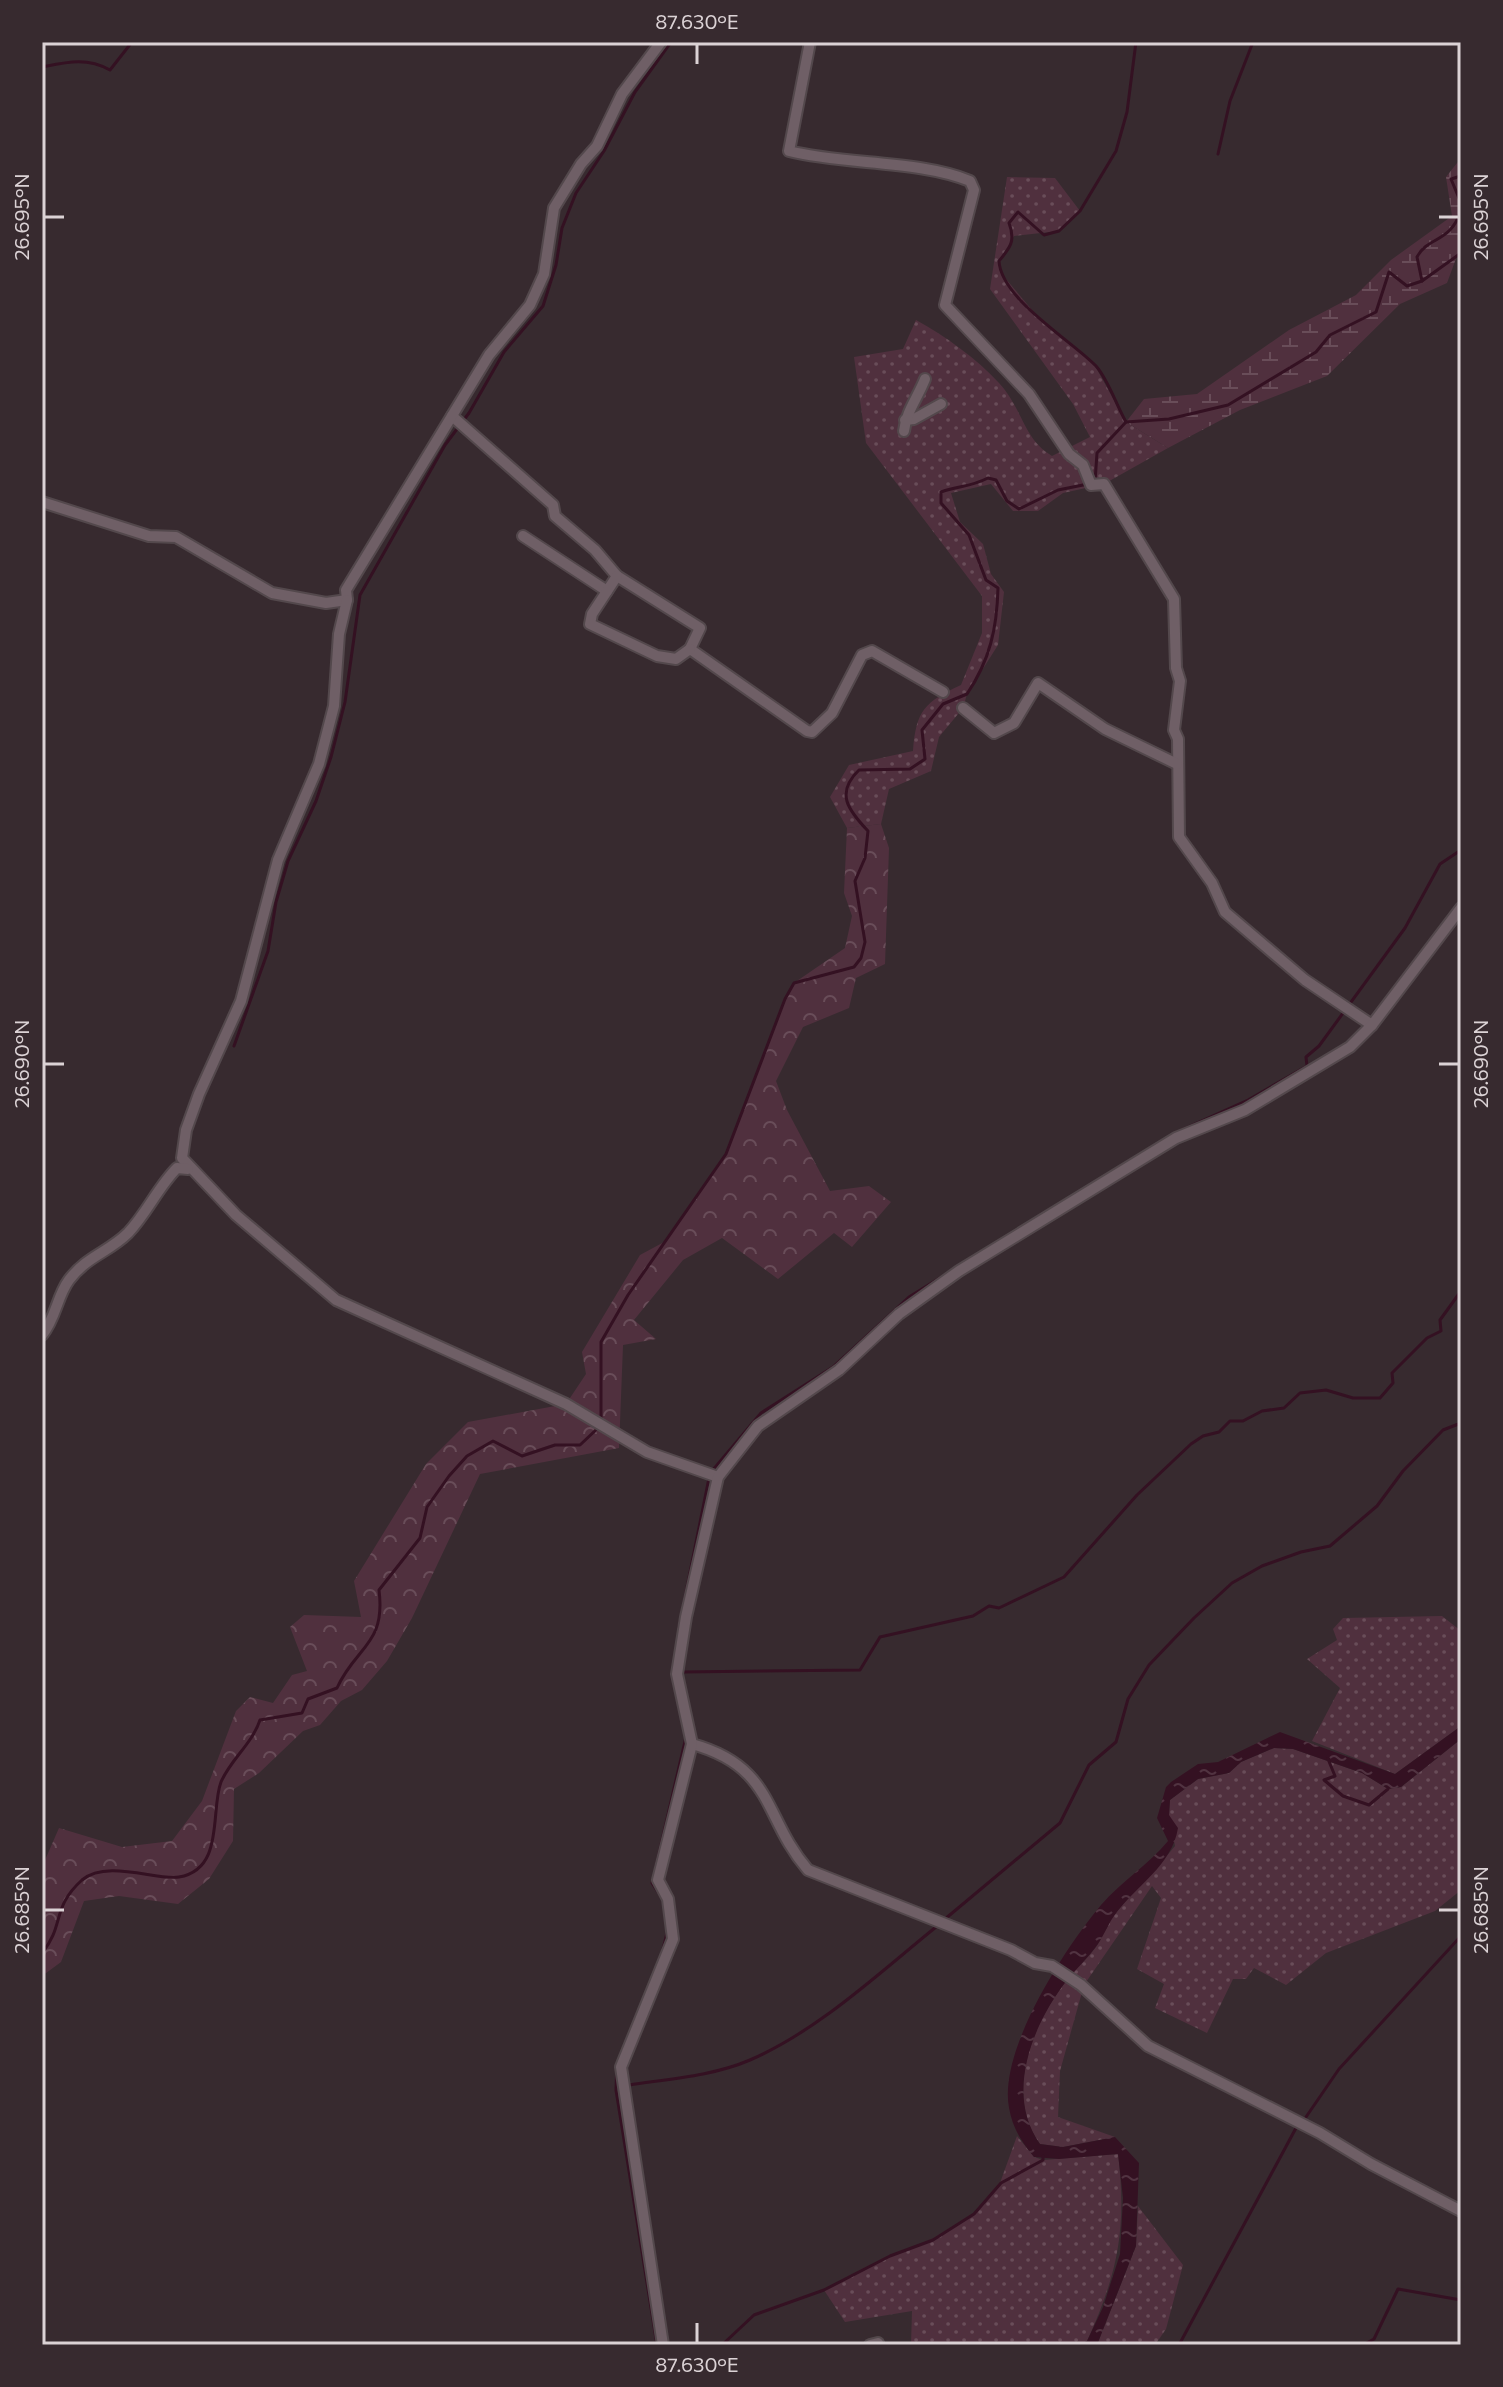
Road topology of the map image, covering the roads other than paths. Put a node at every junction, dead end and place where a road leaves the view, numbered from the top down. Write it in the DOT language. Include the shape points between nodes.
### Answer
graph roads {
  1 [pos="661,42"];
  2 [pos="810,42"];
  3 [pos="925,379"];
  4 [pos="941,404"];
  5 [pos="452,416"];
  6 [pos="42,502"];
  7 [pos="523,536"];
  8 [pos="617,576"];
  9 [pos="607,591"];
  10 [pos="347,600"];
  11 [pos="690,649"];
  12 [pos="943,692"];
  13 [pos="963,708"];
  14 [pos="1177,764"];
  15 [pos="1461,908"];
  16 [pos="1372,1025"];
  17 [pos="188,1169"];
  18 [pos="42,1335"];
  19 [pos="718,1477"];
  20 [pos="692,1744"];
  21 [pos="1461,2211"];
  22 [pos="663,2345"];
  1 -- 5 [label="street" via="622,94 597,146 554,208 544,274 530,305 489,355"];
  2 -- 14 [label="street" via="789,151 970,181 974,190 945,305 1029,394 1069,454 1083,465 1091,485 1104,484 1172,593 1180,681 1174,730"];
  3 -- 4 [label="street" via="904,425"];
  5 -- 8 [label="street" via="553,505 555,516"];
  5 -- 10 [label="street" via="346,590"];
  6 -- 10 [label="street" via="149,536 176,537 272,593 326,603"];
  7 -- 9 [label="street"];
  8 -- 9 [label="street"];
  8 -- 11 [label="street" via="700,628"];
  9 -- 11 [label="street" via="590,624 657,656 676,659"];
  10 -- 17 [label="street" via="325,744 278,860 241,1001 186,1130 182,1158"];
  11 -- 12 [label="street" via="812,732 832,713 862,655 872,651"];
  13 -- 14 [label="street" via="994,733 1006,730 1038,683 1105,729"];
  14 -- 16 [label="street" via="1179,837 1225,912 1305,980"];
  15 -- 16 [label="street"];
  16 -- 19 [label="street" via="1320,1066 1245,1110 1176,1138 959,1271 899,1314 839,1370 758,1426"];
  17 -- 18 [label="street" via="177,1168 169,1176 126,1235 84,1261 66,1284 55,1319"];
  17 -- 19 [label="street" via="336,1300 566,1404 647,1452"];
  19 -- 20 [label="street" via="677,1674"];
  20 -- 21 [label="street" via="732,1759 753,1781 808,1870 1052,1966 1148,2046"];
  20 -- 22 [label="street" via="658,1880 668,1899 673,1939 621,2067"];
}
